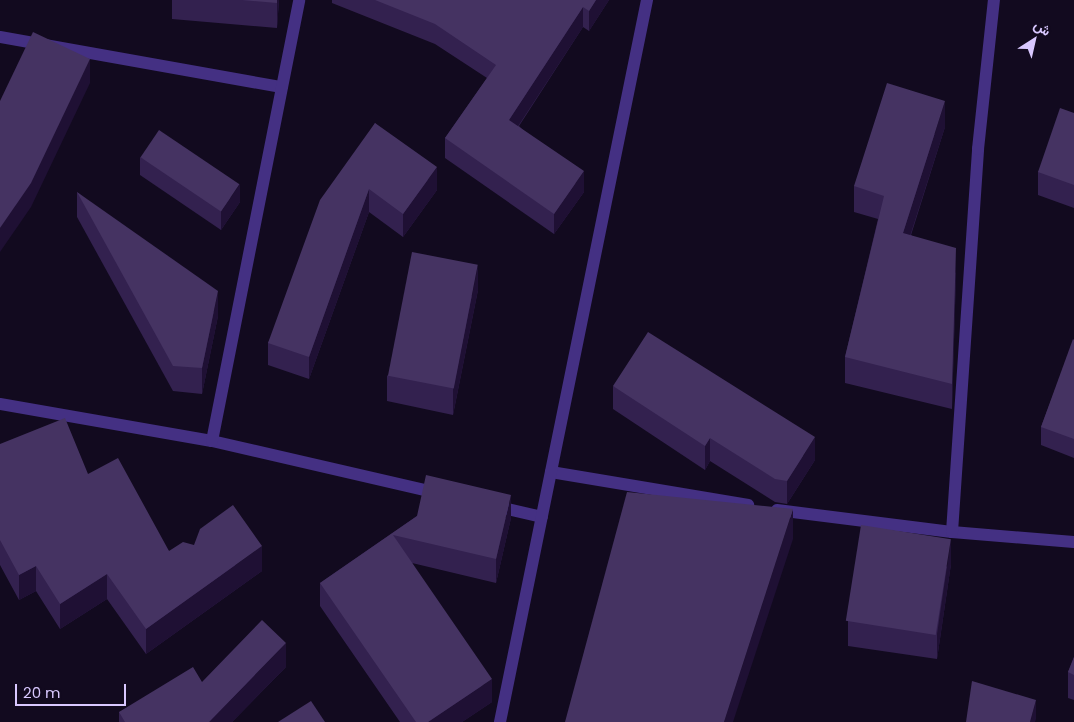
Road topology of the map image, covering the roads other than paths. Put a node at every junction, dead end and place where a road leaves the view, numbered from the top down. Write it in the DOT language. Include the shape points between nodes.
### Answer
graph roads {
  1 [pos="299,0"];
  2 [pos="647,0"];
  3 [pos="994,0"];
  4 [pos="0,37"];
  5 [pos="282,86"];
  6 [pos="0,404"];
  7 [pos="212,441"];
  8 [pos="551,472"];
  9 [pos="454,497"];
  10 [pos="483,504"];
  11 [pos="542,517"];
  12 [pos="952,532"];
  13 [pos="1074,542"];
  14 [pos="500,722"];
  1 -- 5 [label="street"];
  2 -- 8 [label="street"];
  3 -- 12 [label="street" via="978,149"];
  4 -- 5 [label="street"];
  5 -- 7 [label="street"];
  6 -- 7 [label="street"];
  7 -- 9 [label="street"];
  8 -- 11 [label="street"];
  8 -- 12 [label="street" via="808,516"];
  10 -- 11 [label="street"];
  11 -- 14 [label="street"];
  12 -- 13 [label="street"];
}
